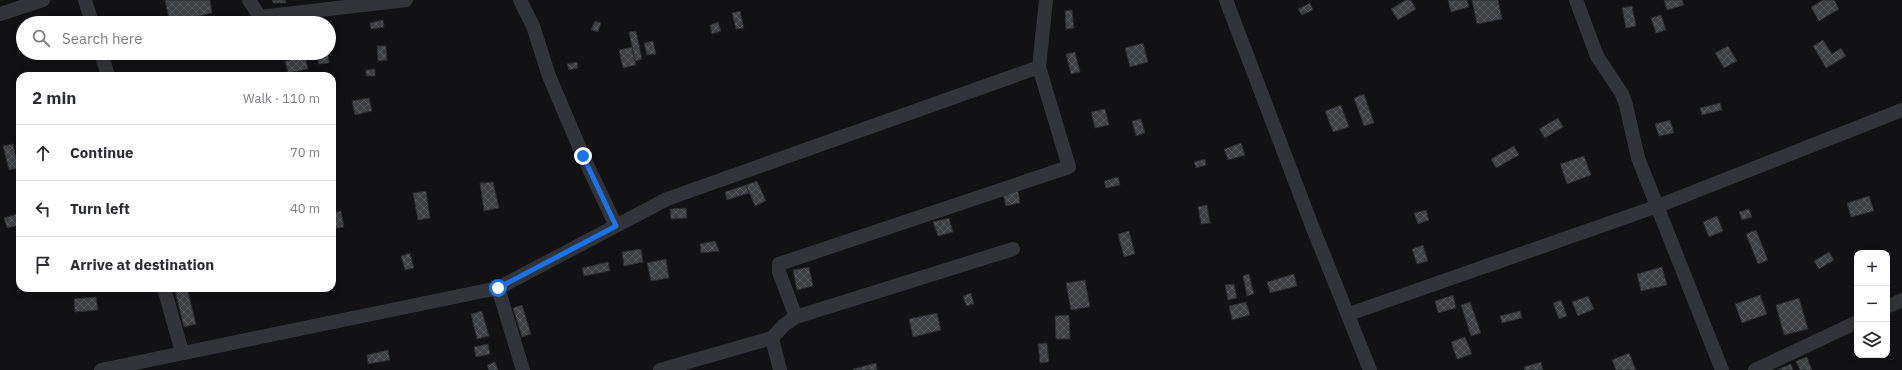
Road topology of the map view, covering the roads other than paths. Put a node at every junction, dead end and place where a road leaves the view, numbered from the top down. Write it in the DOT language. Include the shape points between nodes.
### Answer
graph roads {
  1 [pos="43,0"];
  2 [pos="85,0"];
  3 [pos="249,0"];
  4 [pos="406,0"];
  5 [pos="520,0"];
  6 [pos="1046,0"];
  7 [pos="1226,0"];
  8 [pos="1576,0"];
  9 [pos="0,14"];
  10 [pos="90,16"];
  11 [pos="259,16"];
  12 [pos="269,16"];
  13 [pos="103,60"];
  14 [pos="1039,67"];
  15 [pos="107,72"];
  16 [pos="1902,110"];
  17 [pos="1658,206"];
  18 [pos="616,226"];
  19 [pos="1013,249"];
  20 [pos="498,288"];
  21 [pos="165,292"];
  22 [pos="1902,300"];
  23 [pos="1890,306"];
  24 [pos="1349,314"];
  25 [pos="796,317"];
  26 [pos="1854,323"];
  27 [pos="772,338"];
  28 [pos="182,352"];
  29 [pos="101,370"];
  30 [pos="523,370"];
  31 [pos="660,370"];
  32 [pos="780,370"];
  33 [pos="1370,370"];
  34 [pos="1722,370"];
  35 [pos="1756,370"];
  1 -- 9 [label="street"];
  2 -- 10 [label="street"];
  3 -- 11 [label="street"];
  4 -- 12 [label="street"];
  5 -- 18 [label="street" via="549,76"];
  6 -- 14 [label="street"];
  7 -- 24 [label="street" via="1312,226"];
  8 -- 17 [label="street" via="1597,56 1624,99 1638,158"];
  13 -- 15 [label="street"];
  14 -- 18 [label="street" via="667,199"];
  14 -- 25 [label="street" via="1069,167 779,264 779,272"];
  16 -- 17 [label="street"];
  17 -- 24 [label="street"];
  17 -- 34 [label="street"];
  18 -- 20 [label="street"];
  19 -- 25 [label="street"];
  20 -- 28 [label="street"];
  20 -- 30 [label="street"];
  21 -- 28 [label="street"];
  22 -- 23 [label="street"];
  24 -- 33 [label="street"];
  25 -- 27 [label="street"];
  26 -- 35 [label="street"];
  27 -- 31 [label="street"];
  27 -- 32 [label="street"];
  28 -- 29 [label="street"];
}
